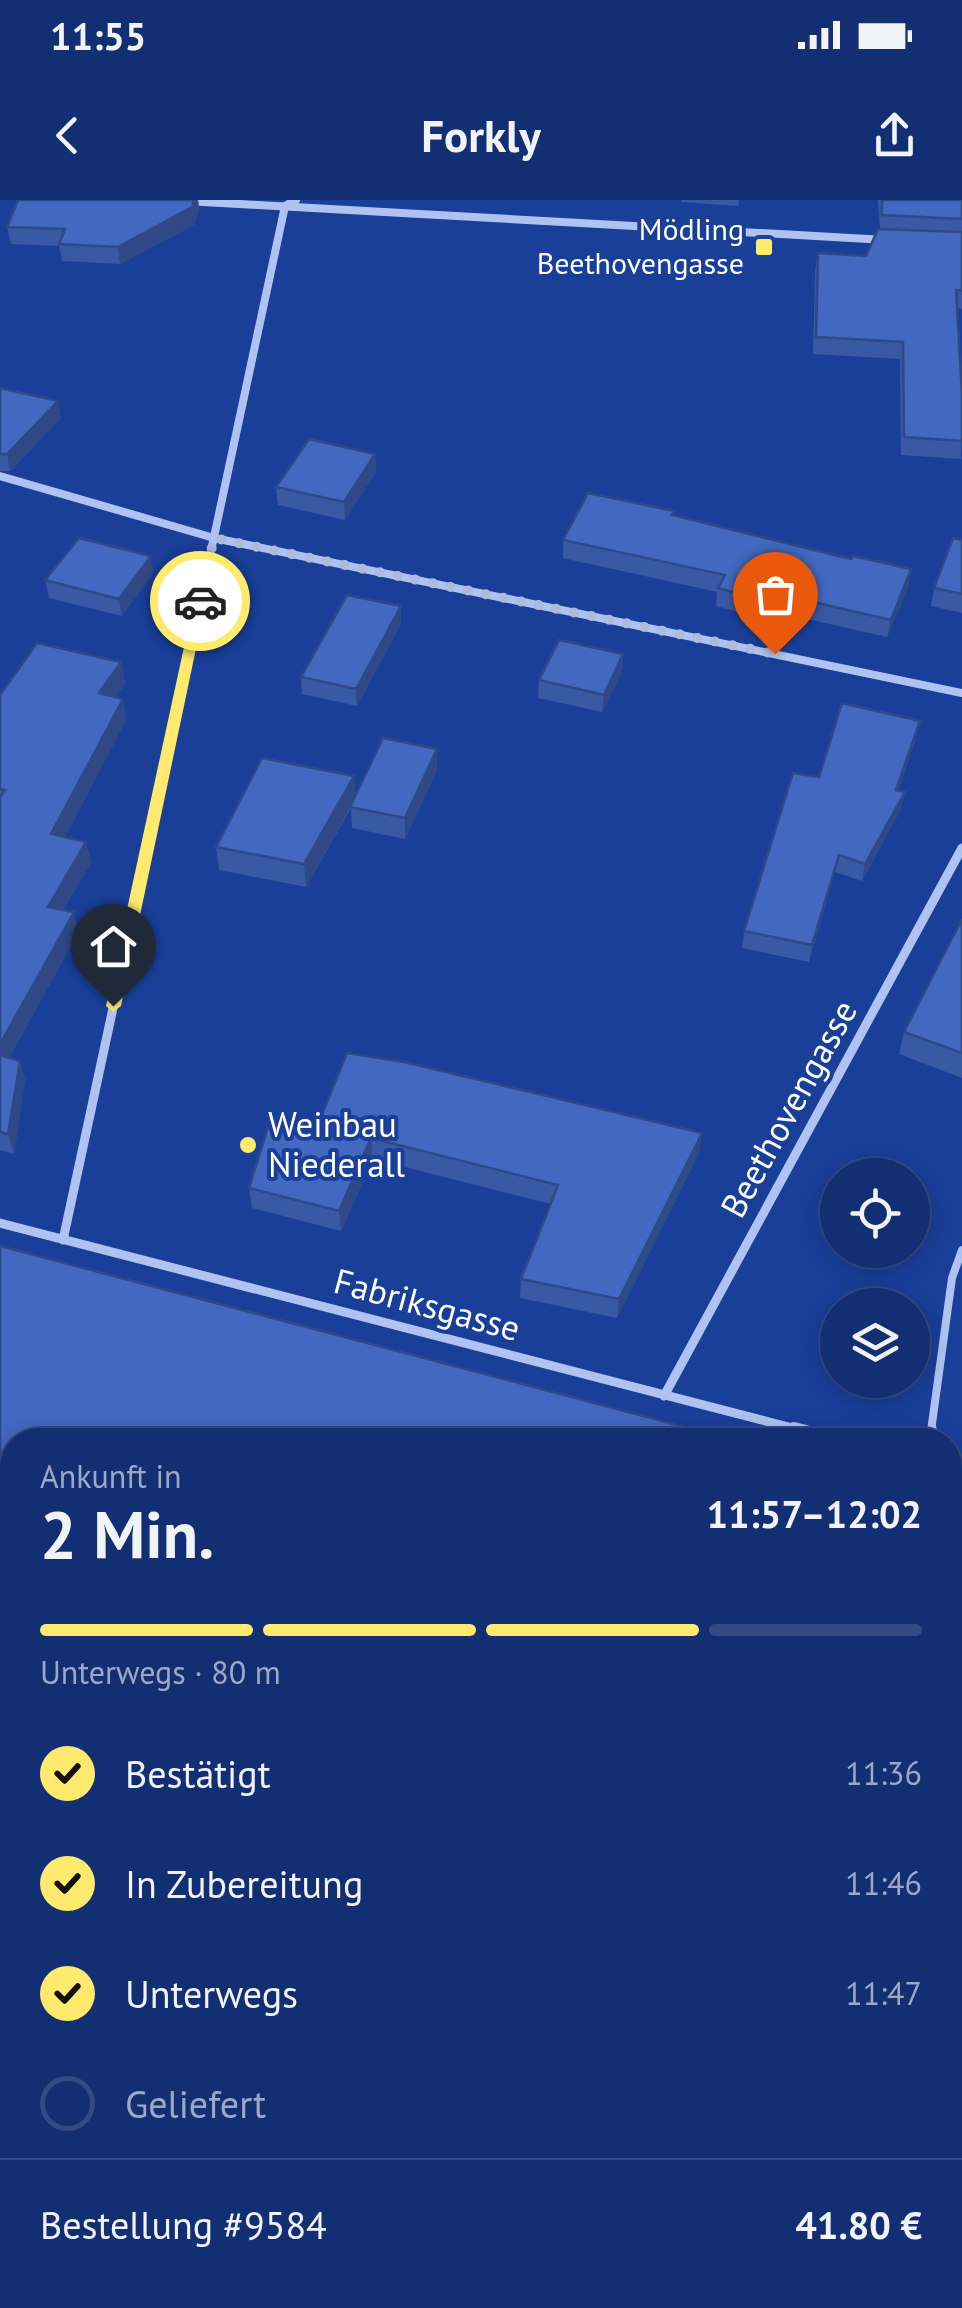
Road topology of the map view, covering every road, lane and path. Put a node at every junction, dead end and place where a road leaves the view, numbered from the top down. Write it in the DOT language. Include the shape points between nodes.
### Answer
graph roads {
  1 [pos="168,200"];
  2 [pos="296,200"];
  3 [pos="285,206"];
  4 [pos="895,240"];
  5 [pos="0,476"];
  6 [pos="214,538"];
  7 [pos="962,693"];
  8 [pos="962,848"];
  9 [pos="0,1223"];
  10 [pos="63,1240"];
  11 [pos="962,1250"];
  12 [pos="664,1396"];
  13 [pos="792,1428"];
  14 [pos="932,1428"];
  1 -- 3 [label="street"];
  2 -- 3 [label="street"];
  3 -- 4 [label="street"];
  3 -- 6 [label="street"];
  5 -- 6 [label="street"];
  6 -- 7 [label="street"];
  6 -- 10 [label="street"];
  8 -- 12 [label="street, Beethovengasse"];
  9 -- 10 [label="street, Fabriksgasse"];
  10 -- 12 [label="street, Fabriksgasse"];
  11 -- 14 [label="lane" via="952,1278"];
  12 -- 13 [label="street, Fabriksgasse"];
}
